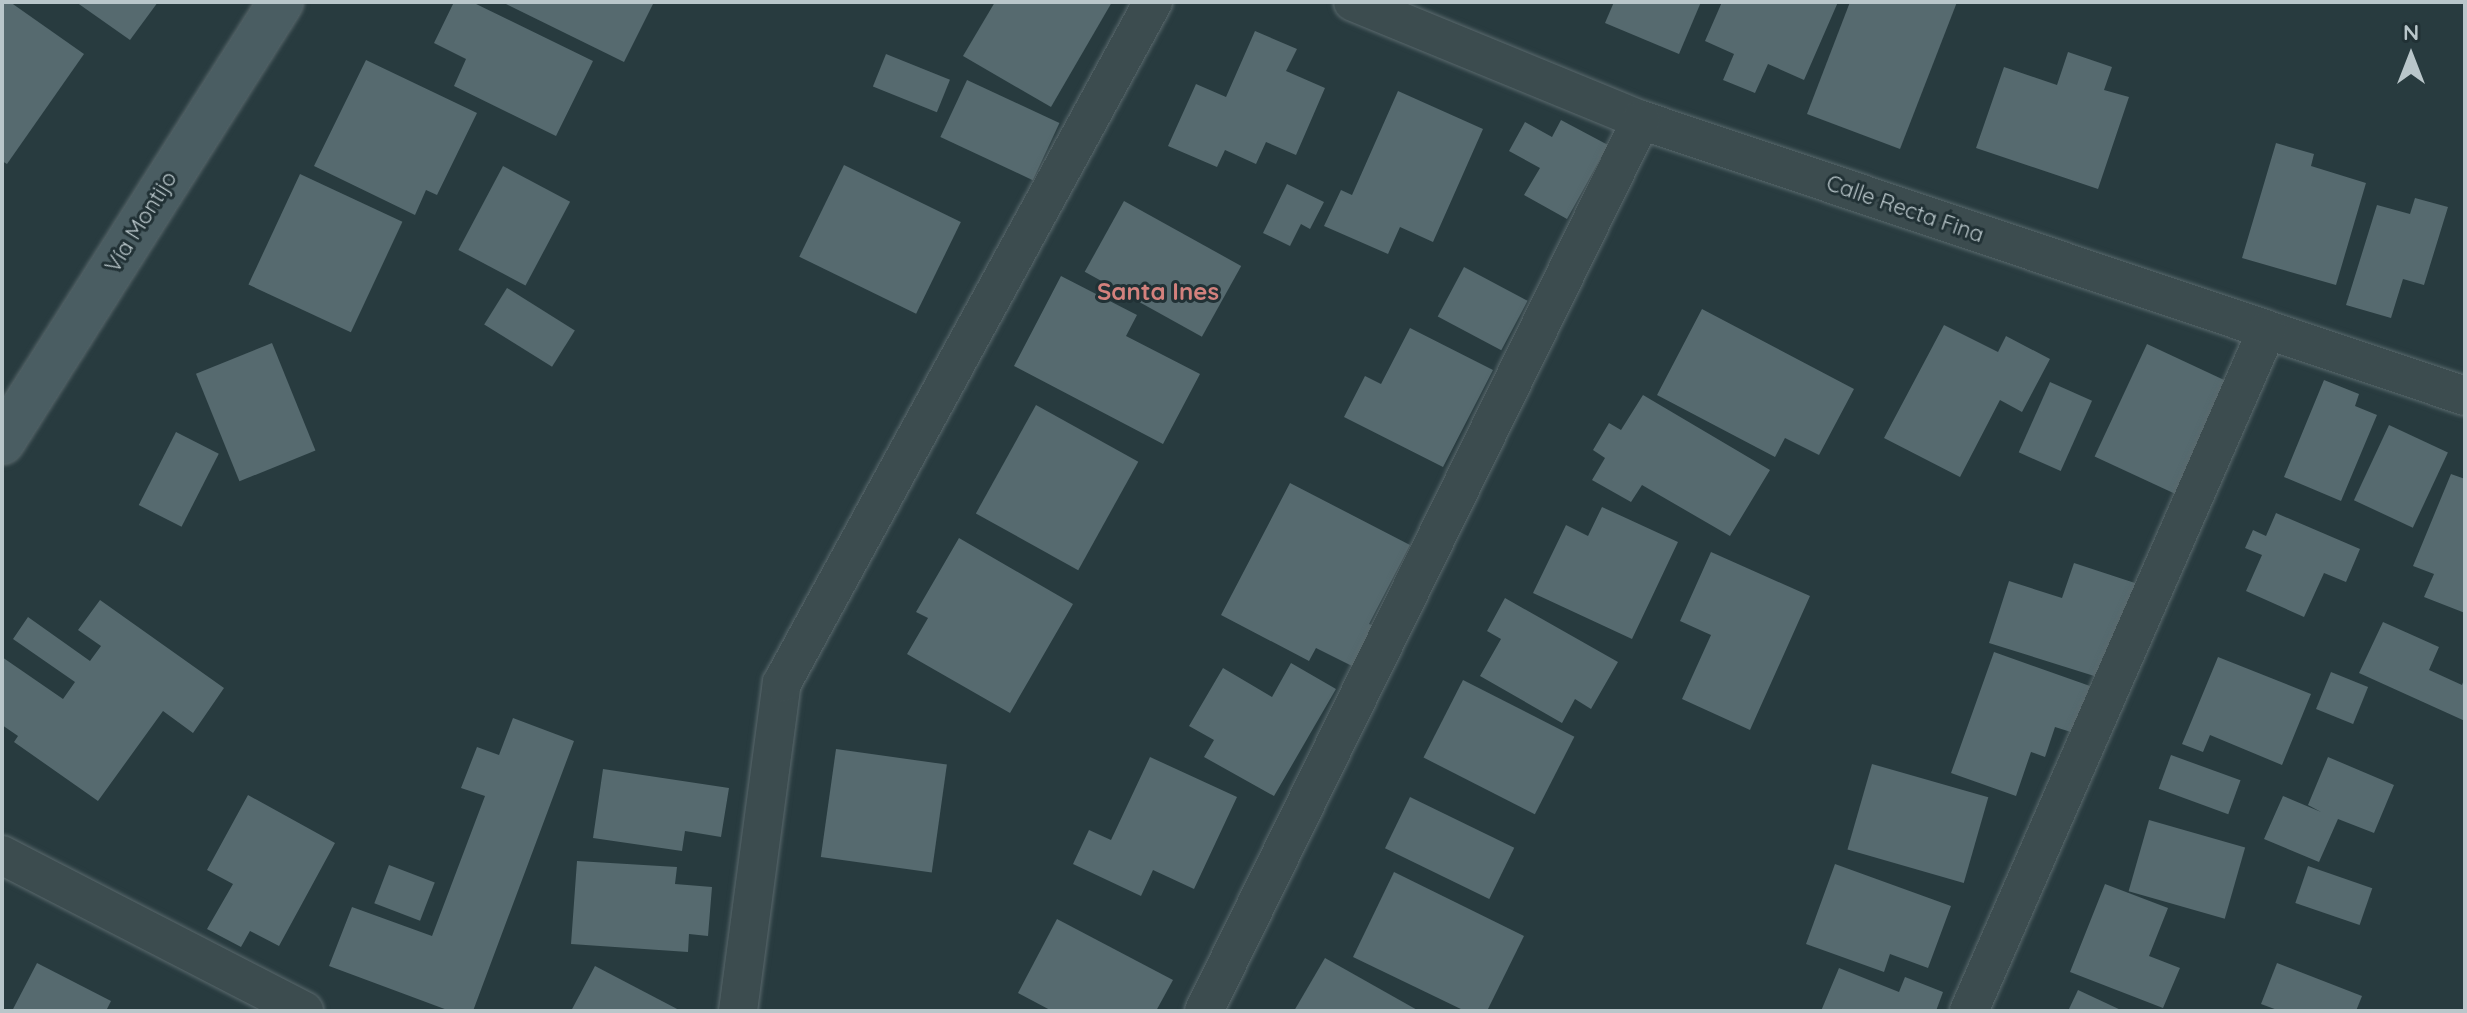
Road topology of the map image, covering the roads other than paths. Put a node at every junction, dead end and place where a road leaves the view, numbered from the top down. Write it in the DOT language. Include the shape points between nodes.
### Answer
graph roads {
  1 [pos="281,2"];
  2 [pos="1153,2"];
  3 [pos="1353,2"];
  4 [pos="1641,120"];
  5 [pos="2267,330"];
  6 [pos="2465,396"];
  7 [pos="2,442"];
  8 [pos="2,855"];
  9 [pos="304,1011"];
  10 [pos="738,1011"];
  11 [pos="1204,1011"];
  12 [pos="1969,1011"];
  1 -- 7 [label="main road, Vía Montijo"];
  2 -- 10 [label="street" via="782,683"];
  3 -- 4 [label="street, Calle Recta Fina"];
  4 -- 5 [label="street, Calle Recta Fina"];
  4 -- 11 [label="street"];
  5 -- 6 [label="street, Calle Recta Fina"];
  5 -- 12 [label="street"];
  8 -- 9 [label="street"];
}
